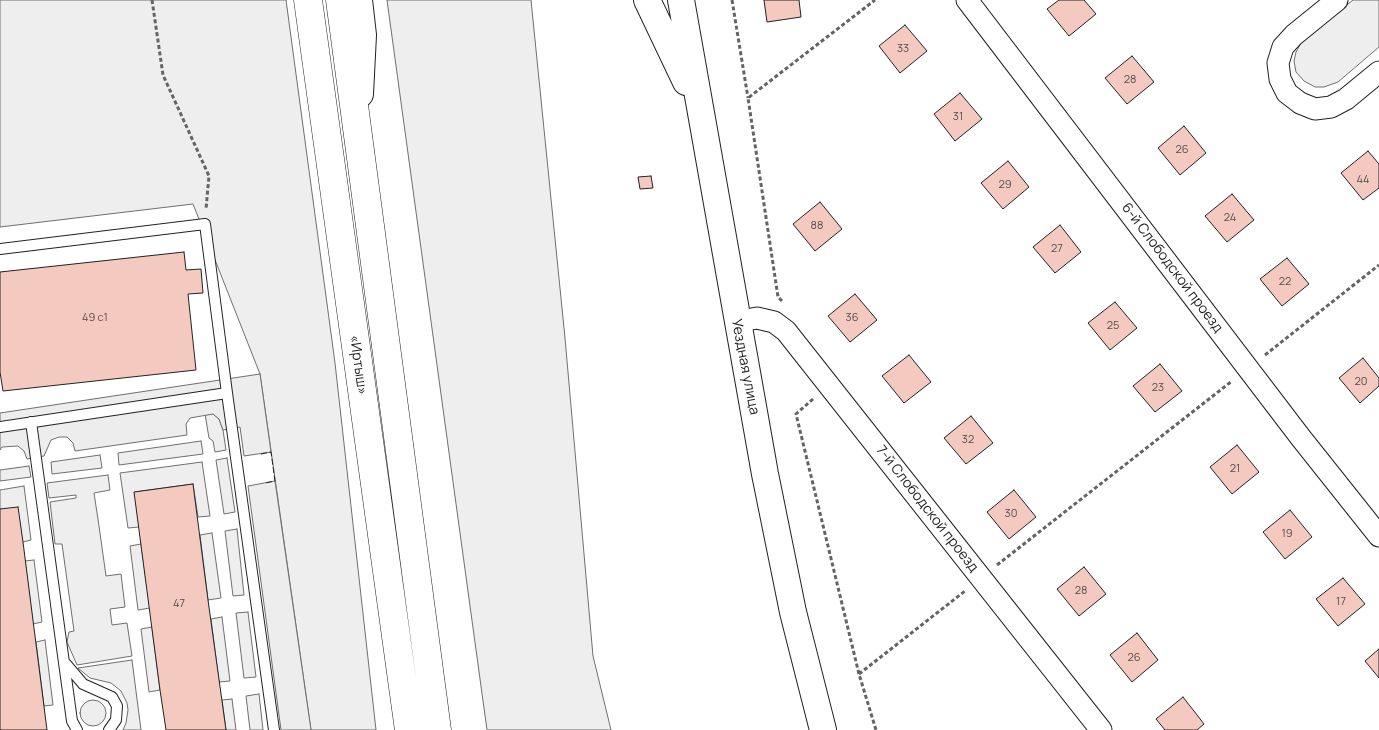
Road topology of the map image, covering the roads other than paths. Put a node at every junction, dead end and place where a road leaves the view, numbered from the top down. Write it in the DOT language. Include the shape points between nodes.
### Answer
graph roads {
  1 [pos="308,0"];
  2 [pos="340,0"];
  3 [pos="359,0"];
  4 [pos="647,0"];
  5 [pos="681,0"];
  6 [pos="967,0"];
  7 [pos="1337,0"];
  8 [pos="1379,72"];
  9 [pos="698,107"];
  10 [pos="358,133"];
  11 [pos="0,249"];
  12 [pos="736,322"];
  13 [pos="226,393"];
  14 [pos="31,422"];
  15 [pos="0,427"];
  16 [pos="1379,536"];
  17 [pos="64,661"];
  18 [pos="77,730"];
  19 [pos="109,730"];
  20 [pos="274,730"];
  21 [pos="408,730"];
  22 [pos="437,730"];
  23 [pos="823,730"];
  24 [pos="1101,730"];
  1 -- 21 [label="highway, «Иртыш»"];
  2 -- 10 [label="highway"];
  3 -- 10 [label="street" via="363,35"];
  4 -- 9 [label="street"];
  5 -- 9 [label="street, Уездная улица"];
  6 -- 16 [label="street, 6-й Слободской проезд"];
  7 -- 8 [label="street" via="1284,47 1278,63 1280,79 1287,93 1300,104 1315,108 1331,107 1346,100"];
  9 -- 12 [label="street, Уездная улица"];
  10 -- 22 [label="highway"];
  11 -- 13 [label="lane" via="205,224"];
  12 -- 23 [label="street, Уездная улица" via="793,612"];
  12 -- 24 [label="street, 7-й Слободской проезд" via="757,318 774,322 786,331"];
  13 -- 14 [label="lane"];
  13 -- 20 [label="lane"];
  14 -- 15 [label="lane"];
  14 -- 17 [label="lane"];
  17 -- 18 [label="lane" via="72,722"];
  17 -- 19 [label="lane" via="83,684 112,697 117,706 116,720"];
}
